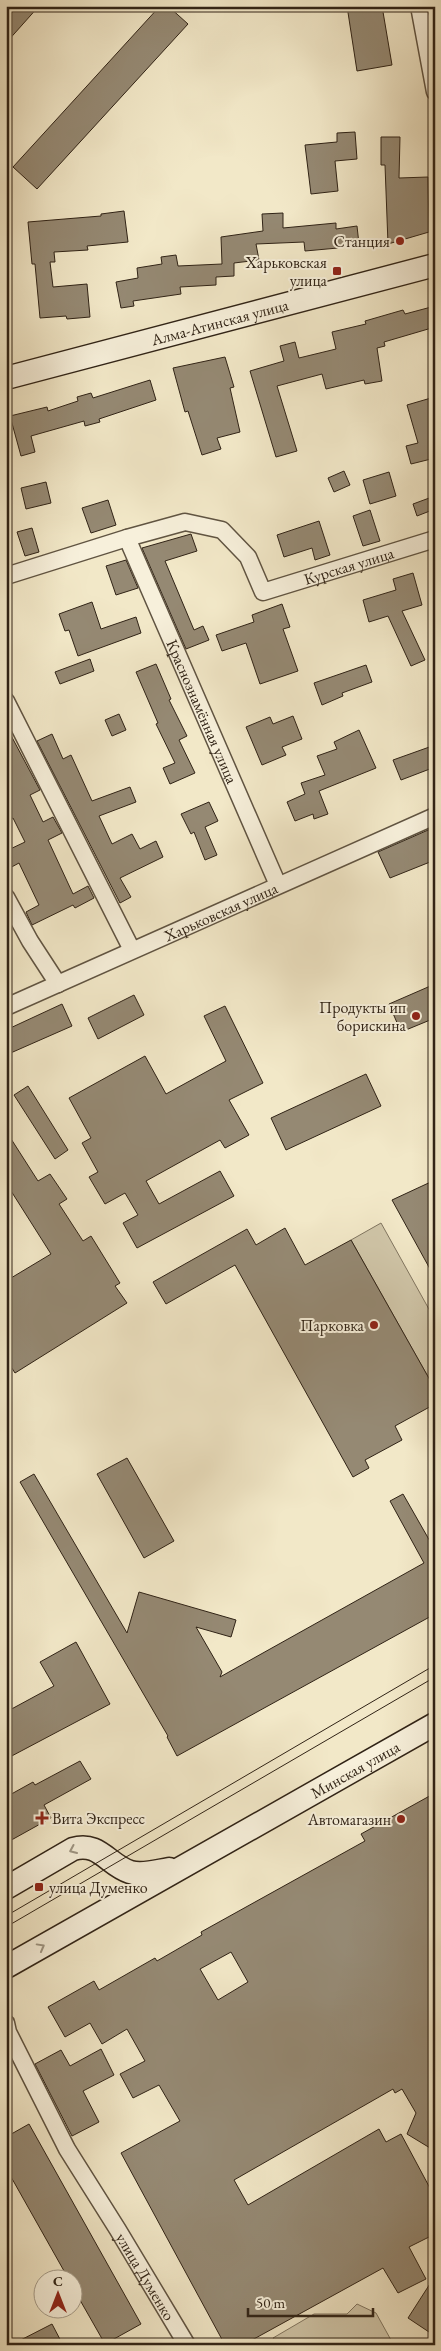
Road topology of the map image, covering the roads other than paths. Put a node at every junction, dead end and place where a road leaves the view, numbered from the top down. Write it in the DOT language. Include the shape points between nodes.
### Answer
graph roads {
  1 [pos="419,6"];
  2 [pos="435,92"];
  3 [pos="435,265"];
  4 [pos="6,378"];
  5 [pos="127,538"];
  6 [pos="435,539"];
  7 [pos="6,576"];
  8 [pos="6,701"];
  9 [pos="435,816"];
  10 [pos="278,885"];
  11 [pos="6,897"];
  12 [pos="132,950"];
  13 [pos="58,984"];
  14 [pos="6,1007"];
  15 [pos="435,1724"];
  16 [pos="196,1859"];
  17 [pos="116,1863"];
  18 [pos="6,1888"];
  19 [pos="75,1927"];
  20 [pos="6,1966"];
  21 [pos="6,2023"];
  22 [pos="187,2345"];
  1 -- 2 [label="street"];
  3 -- 4 [label="main road, Алма-Атинская улица"];
  5 -- 6 [label="street, Курская улица" via="185,522 222,530 248,557 263,592"];
  5 -- 7 [label="street"];
  5 -- 10 [label="street, Краснознамённая улица"];
  8 -- 12 [label="street"];
  9 -- 10 [label="street, Харьковская улица"];
  10 -- 12 [label="street, Харьковская улица"];
  11 -- 13 [label="street"];
  12 -- 13 [label="street, Харьковская улица"];
  13 -- 14 [label="street, Харьковская улица"];
  15 -- 16 [label="main road, Минская улица"];
  16 -- 17 [label="main road" via="169,1869 138,1874 128,1872"];
  16 -- 19 [label="main road"];
  17 -- 18 [label="main road, one-way" via="94,1849 81,1846"];
  17 -- 19 [label="main road" via="113,1890 107,1900"];
  20 -- 19 [label="main road, one-way"];
  21 -- 22 [label="street, улица Думенко" via="67,2149"];
}
